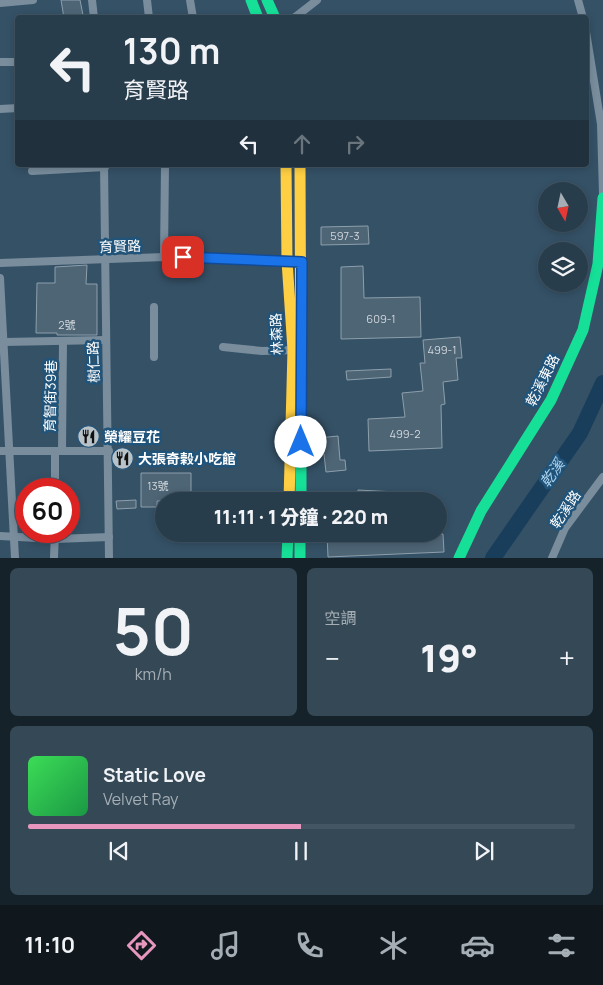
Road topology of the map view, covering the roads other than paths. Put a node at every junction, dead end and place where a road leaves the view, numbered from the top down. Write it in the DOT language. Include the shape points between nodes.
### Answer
graph roads {
  1 [pos="32,0"];
  2 [pos="92,0"];
  3 [pos="147,0"];
  4 [pos="190,0"];
  5 [pos="251,0"];
  6 [pos="267,0"];
  7 [pos="317,0"];
  8 [pos="578,0"];
  9 [pos="0,4"];
  10 [pos="94,15"];
  11 [pos="149,15"];
  12 [pos="192,15"];
  13 [pos="257,15"];
  14 [pos="274,15"];
  15 [pos="298,15"];
  16 [pos="582,15"];
  17 [pos="589,50"];
  18 [pos="0,62"];
  19 [pos="15,62"];
  20 [pos="15,108"];
  21 [pos="0,109"];
  22 [pos="86,167"];
  23 [pos="104,167"];
  24 [pos="165,167"];
  25 [pos="286,167"];
  26 [pos="300,167"];
  27 [pos="32,170"];
  28 [pos="603,194"];
  29 [pos="603,198"];
  30 [pos="164,257"];
  31 [pos="105,259"];
  32 [pos="287,261"];
  33 [pos="302,262"];
  34 [pos="0,263"];
  35 [pos="0,278"];
  36 [pos="154,307"];
  37 [pos="105,340"];
  38 [pos="63,341"];
  39 [pos="4,342"];
  40 [pos="223,347"];
  41 [pos="293,350"];
  42 [pos="154,357"];
  43 [pos="3,377"];
  44 [pos="0,451"];
  45 [pos="11,451"];
  46 [pos="59,451"];
  47 [pos="109,451"];
  48 [pos="603,477"];
  49 [pos="56,478"];
  50 [pos="289,492"];
  51 [pos="301,492"];
  52 [pos="0,536"];
  53 [pos="80,536"];
  54 [pos="110,537"];
  55 [pos="14,538"];
  56 [pos="288,542"];
  57 [pos="300,542"];
  58 [pos="55,543"];
  59 [pos="15,558"];
  60 [pos="54,558"];
  61 [pos="110,558"];
  62 [pos="288,558"];
  63 [pos="300,558"];
  64 [pos="459,558"];
  65 [pos="552,558"];
  1 -- 9 [label="street"];
  2 -- 10 [label="street"];
  3 -- 11 [label="street"];
  4 -- 12 [label="street"];
  5 -- 13 [label="main road"];
  6 -- 14 [label="main road"];
  7 -- 15 [label="street"];
  8 -- 16 [label="street"];
  17 -- 28 [label="street" via="601,124"];
  18 -- 19 [label="street"];
  20 -- 21 [label="street"];
  22 -- 27 [label="street"];
  23 -- 31 [label="street, 樹仁路"];
  24 -- 30 [label="street"];
  25 -- 32 [label="main road, 林森路"];
  26 -- 33 [label="main road, 林森路"];
  29 -- 64 [label="main road, 乾溪東路" via="598,264 583,330 551,400 481,510"];
  30 -- 31 [label="street, 育賢路"];
  30 -- 32 [label="street, 育賢路"];
  31 -- 34 [label="street, 育賢路"];
  31 -- 37 [label="street, 樹仁路"];
  32 -- 33 [label="street, 育賢路"];
  32 -- 41 [label="main road, 林森路"];
  33 -- 51 [label="main road, 林森路"];
  35 -- 39 [label="street"];
  36 -- 42 [label="street"];
  37 -- 38 [label="street"];
  37 -- 47 [label="street, 樹仁路"];
  38 -- 39 [label="street"];
  38 -- 46 [label="street, 育智街39巷"];
  39 -- 43 [label="street"];
  40 -- 41 [label="street"];
  41 -- 50 [label="main road, 林森路"];
  43 -- 45 [label="street"];
  44 -- 45 [label="street"];
  45 -- 46 [label="street"];
  45 -- 55 [label="street"];
  46 -- 47 [label="street"];
  46 -- 49 [label="street, 育智街39巷"];
  47 -- 54 [label="street, 樹仁路"];
  48 -- 65 [label="street, 乾溪路" via="566,528"];
  52 -- 55 [label="street"];
  53 -- 54 [label="street"];
  54 -- 61 [label="street, 樹仁路"];
  55 -- 59 [label="street"];
  56 -- 62 [label="main road"];
  57 -- 63 [label="main road"];
  58 -- 60 [label="street"];
}
